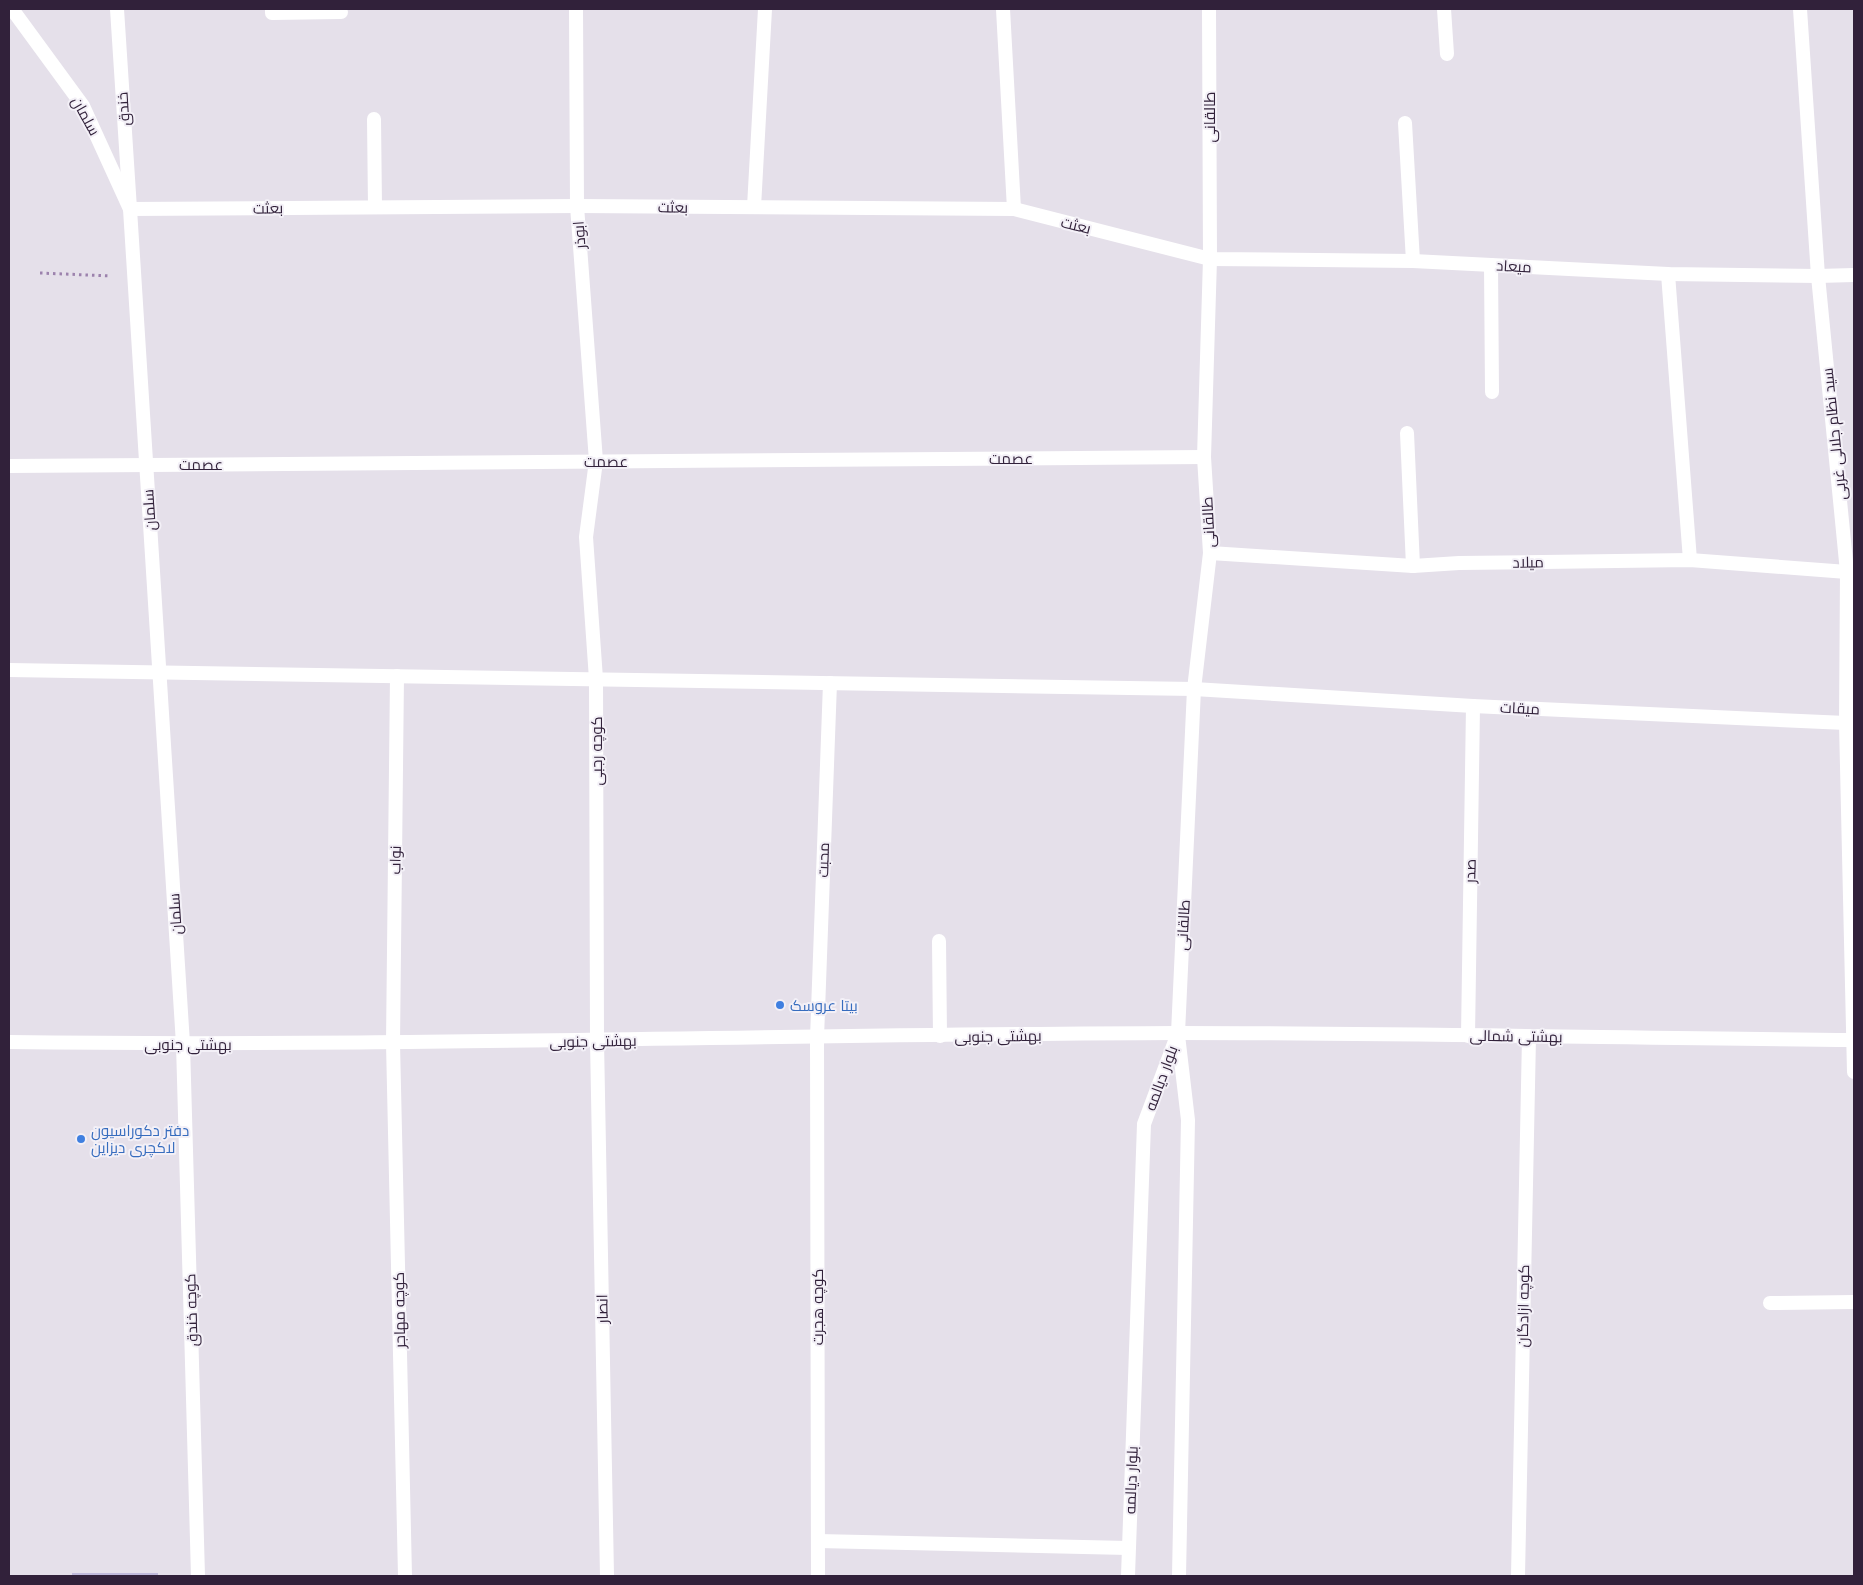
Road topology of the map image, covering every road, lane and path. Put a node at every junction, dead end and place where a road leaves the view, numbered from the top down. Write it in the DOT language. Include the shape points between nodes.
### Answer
graph roads {
  1 [pos="12,9"];
  2 [pos="117,9"];
  3 [pos="272,9"];
  4 [pos="576,9"];
  5 [pos="765,9"];
  6 [pos="1003,9"];
  7 [pos="1209,9"];
  8 [pos="1444,9"];
  9 [pos="1800,9"];
  10 [pos="341,12"];
  11 [pos="1447,54"];
  12 [pos="374,119"];
  13 [pos="1405,123"];
  14 [pos="577,206"];
  15 [pos="375,207"];
  16 [pos="754,207"];
  17 [pos="1014,209"];
  18 [pos="130,210"];
  19 [pos="1210,259"];
  20 [pos="1412,261"];
  21 [pos="1491,265"];
  22 [pos="40,273"];
  23 [pos="1668,274"];
  24 [pos="1854,274"];
  25 [pos="134,276"];
  26 [pos="1818,276"];
  27 [pos="1492,392"];
  28 [pos="1407,433"];
  29 [pos="1204,456"];
  30 [pos="596,461"];
  31 [pos="146,465"];
  32 [pos="9,466"];
  33 [pos="1210,553"];
  34 [pos="1690,560"];
  35 [pos="1413,566"];
  36 [pos="1847,572"];
  37 [pos="9,670"];
  38 [pos="159,672"];
  39 [pos="397,676"];
  40 [pos="596,679"];
  41 [pos="830,683"];
  42 [pos="1194,689"];
  43 [pos="1473,706"];
  44 [pos="1846,723"];
  45 [pos="939,941"];
  46 [pos="1178,1033"];
  47 [pos="940,1036"];
  48 [pos="1468,1036"];
  49 [pos="1529,1036"];
  50 [pos="817,1038"];
  51 [pos="1854,1040"];
  52 [pos="9,1042"];
  53 [pos="597,1042"];
  54 [pos="393,1043"];
  55 [pos="183,1044"];
  56 [pos="1854,1072"];
  57 [pos="1854,1302"];
  58 [pos="1770,1303"];
  59 [pos="818,1541"];
  60 [pos="1128,1548"];
  61 [pos="198,1576"];
  62 [pos="405,1576"];
  63 [pos="607,1576"];
  64 [pos="818,1576"];
  65 [pos="1128,1576"];
  66 [pos="1179,1576"];
  67 [pos="1518,1576"];
  1 -- 18 [label="street, سلمان" via="83,106"];
  2 -- 18 [label="street, خندق"];
  3 -- 10 [label="street" via="272,13"];
  4 -- 14 [label="street, ابوذر"];
  5 -- 16 [label="street"];
  6 -- 17 [label="street"];
  7 -- 19 [label="street, طالقانی"];
  8 -- 11 [label="street"];
  9 -- 26 [label="street, سید نظام جلالی غربی"];
  12 -- 15 [label="street"];
  13 -- 20 [label="street"];
  14 -- 15 [label="street, بعثت"];
  14 -- 16 [label="street, بعثت"];
  14 -- 30 [label="street, ابوذر"];
  15 -- 18 [label="street, بعثت"];
  16 -- 17 [label="street, بعثت"];
  17 -- 19 [label="street, بعثت"];
  18 -- 25 [label="street, سلمان"];
  19 -- 20 [label="street, میعاد"];
  19 -- 29 [label="street, طالقانی"];
  20 -- 21 [label="street, میعاد"];
  21 -- 23 [label="street, میعاد"];
  21 -- 27 [label="street"];
  22 -- 25 [label="path"];
  23 -- 26 [label="street, میعاد"];
  23 -- 34 [label="street"];
  24 -- 26 [label="street, میعاد"];
  25 -- 31 [label="street, سلمان"];
  26 -- 36 [label="street, سید نظام جلالی غربی"];
  28 -- 35 [label="street"];
  29 -- 30 [label="street, عصمت"];
  29 -- 33 [label="street, طالقانی"];
  30 -- 31 [label="street, عصمت"];
  30 -- 40 [label="street, کوچه رجبی" via="586,537"];
  31 -- 32 [label="street, عصمت"];
  31 -- 38 [label="street, سلمان"];
  33 -- 35 [label="street, میلاد"];
  33 -- 42 [label="street, طالقانی"];
  34 -- 35 [label="street, میلاد"];
  34 -- 36 [label="street, میلاد"];
  36 -- 44 [label="street, سید نظام جلالی غربی"];
  37 -- 38 [label="street, میقات"];
  38 -- 39 [label="street, میقات"];
  38 -- 55 [label="street, سلمان"];
  39 -- 40 [label="street, میقات"];
  39 -- 54 [label="street, نواب"];
  40 -- 41 [label="street, میقات"];
  40 -- 53 [label="street, کوچه رجبی"];
  41 -- 42 [label="street, میقات"];
  41 -- 50 [label="street, محبت"];
  42 -- 43 [label="street, میقات"];
  42 -- 46 [label="street, طالقانی"];
  43 -- 44 [label="street, میقات"];
  43 -- 48 [label="street, صدر"];
  44 -- 51 [label="street, سید نظام جلالی غربی"];
  45 -- 47 [label="street"];
  46 -- 47 [label="street, بهشتی جنوبی"];
  46 -- 48 [label="street, بهشتی شمالی"];
  46 -- 60 [label="street, بلوار دیالمه" via="1144,1124"];
  46 -- 66 [label="street, بلوار دیالمه" via="1188,1120"];
  47 -- 50 [label="street, بهشتی جنوبی"];
  48 -- 49 [label="street, بهشتی شمالی"];
  49 -- 51 [label="street, بهشتی شمالی"];
  49 -- 67 [label="street, کوچه ازادگان"];
  50 -- 53 [label="street, بهشتی جنوبی"];
  50 -- 59 [label="street, کوچه هجرت"];
  51 -- 56 [label="street, سید نظام جلالی غربی"];
  52 -- 55 [label="street, بهشتی جنوبی"];
  53 -- 54 [label="street, بهشتی جنوبی"];
  53 -- 63 [label="street, انصار"];
  54 -- 55 [label="street, بهشتی جنوبی"];
  54 -- 62 [label="street, کوچه مهاجر"];
  55 -- 61 [label="street, کوچه خندق"];
  57 -- 58 [label="street"];
  59 -- 60 [label="street"];
  59 -- 64 [label="street, کوچه هجرت"];
  60 -- 65 [label="street, بلوار دیالمه"];
}
